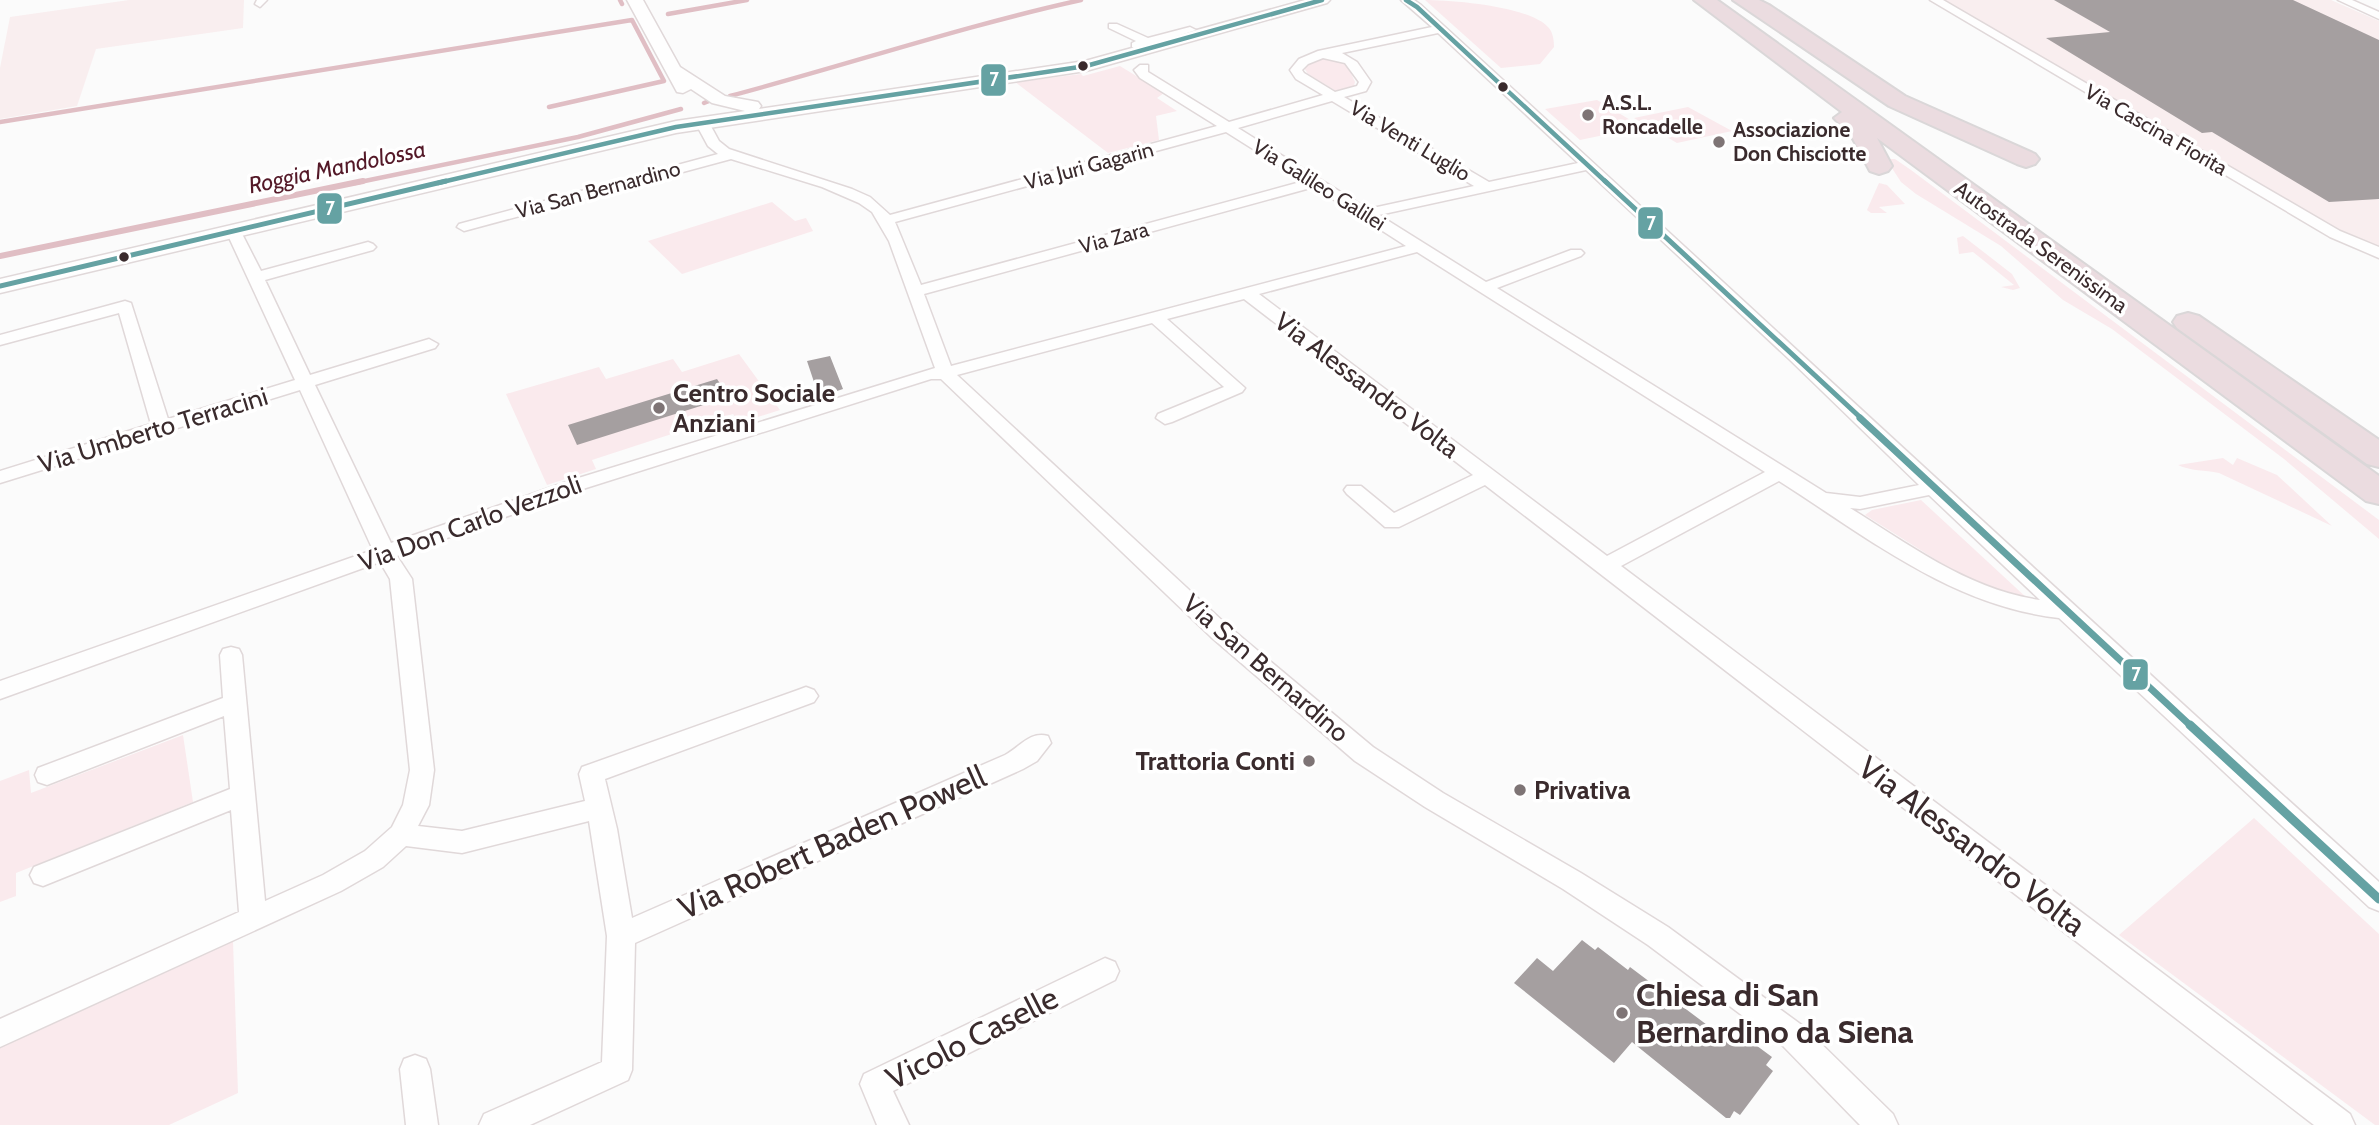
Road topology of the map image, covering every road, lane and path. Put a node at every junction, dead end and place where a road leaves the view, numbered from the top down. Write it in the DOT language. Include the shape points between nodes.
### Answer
graph roads {
  1 [pos="635,0"];
  2 [pos="1322,0"];
  3 [pos="1696,0"];
  4 [pos="1704,0"];
  5 [pos="1731,0"];
  6 [pos="1743,0"];
  7 [pos="1935,0"];
  8 [pos="2343,0"];
  9 [pos="1412,2"];
  10 [pos="2379,16"];
  11 [pos="1113,26"];
  12 [pos="1440,29"];
  13 [pos="1190,30"];
  14 [pos="1356,46"];
  15 [pos="1143,53"];
  16 [pos="1322,54"];
  17 [pos="1348,59"];
  18 [pos="675,71"];
  19 [pos="1335,97"];
  20 [pos="843,101"];
  21 [pos="702,121"];
  22 [pos="1230,127"];
  23 [pos="731,155"];
  24 [pos="2026,159"];
  25 [pos="1588,165"];
  26 [pos="1879,166"];
  27 [pos="1314,183"];
  28 [pos="1485,186"];
  29 [pos="950,206"];
  30 [pos="1364,214"];
  31 [pos="887,220"];
  32 [pos="464,227"];
  33 [pos="234,231"];
  34 [pos="897,241"];
  35 [pos="368,247"];
  36 [pos="1419,247"];
  37 [pos="1576,253"];
  38 [pos="2379,253"];
  39 [pos="256,277"];
  40 [pos="0,286"];
  41 [pos="1483,288"];
  42 [pos="914,292"];
  43 [pos="1248,294"];
  44 [pos="1156,318"];
  45 [pos="0,340"];
  46 [pos="429,344"];
  47 [pos="945,373"];
  48 [pos="306,382"];
  49 [pos="1164,418"];
  50 [pos="161,427"];
  51 [pos="2379,456"];
  52 [pos="1779,473"];
  53 [pos="1487,476"];
  54 [pos="0,477"];
  55 [pos="1933,488"];
  56 [pos="1354,490"];
  57 [pos="1809,492"];
  58 [pos="2379,493"];
  59 [pos="1860,503"];
  60 [pos="1867,528"];
  61 [pos="385,553"];
  62 [pos="1604,566"];
  63 [pos="2067,611"];
  64 [pos="232,655"];
  65 [pos="0,690"];
  66 [pos="806,696"];
  67 [pos="236,702"];
  68 [pos="1039,743"];
  69 [pos="47,775"];
  70 [pos="243,794"];
  71 [pos="599,808"];
  72 [pos="401,835"];
  73 [pos="43,875"];
  74 [pos="2379,899"];
  75 [pos="253,919"];
  76 [pos="621,936"];
  77 [pos="1105,971"];
  78 [pos="0,1033"];
  79 [pos="415,1069"];
  80 [pos="422,1125"];
  81 [pos="495,1125"];
  82 [pos="893,1125"];
  83 [pos="1882,1125"];
  84 [pos="2339,1125"];
  1 -- 18 [label="street"];
  2 -- 15 [label="street"];
  3 -- 26 [label="highway" via="1708,14 1861,131"];
  4 -- 58 [label="highway, Autostrada Serenissima"];
  5 -- 51 [label="highway, Autostrada Serenissima"];
  6 -- 24 [label="highway" via="1897,101"];
  7 -- 38 [label="street, Via Cascina Fiorita" via="2335,234"];
  8 -- 10 [label="street"];
  9 -- 12 [label="street"];
  11 -- 15 [label="street"];
  12 -- 14 [label="street"];
  12 -- 25 [label="street"];
  13 -- 15 [label="street"];
  14 -- 16 [label="street"];
  14 -- 17 [label="street"];
  15 -- 20 [label="street" via="1059,70"];
  15 -- 22 [label="street, Via Galileo Galilei" via="1140,72"];
  16 -- 17 [label="street"];
  16 -- 19 [label="street, Via Venti Luglio" via="1296,70"];
  17 -- 19 [label="street, Via Juri Gagarin" via="1365,82 1363,88"];
  18 -- 20 [label="street" via="716,100 733,105"];
  18 -- 21 [label="street"];
  19 -- 22 [label="street, Via Juri Gagarin"];
  19 -- 28 [label="street, Via Venti Luglio"];
  20 -- 21 [label="street"];
  21 -- 23 [label="street, Via San Bernardino" via="713,143"];
  21 -- 33 [label="street"];
  22 -- 27 [label="street, Via Galileo Galilei"];
  22 -- 29 [label="street, Via Juri Gagarin"];
  23 -- 31 [label="street, Via San Bernardino" via="855,196"];
  23 -- 32 [label="street, Via San Bernardino"];
  25 -- 28 [label="street, Via Venti Luglio"];
  25 -- 55 [label="street"];
  27 -- 30 [label="street, Via Galileo Galilei"];
  27 -- 42 [label="street, Via Zara"];
  28 -- 30 [label="street, Via Venti Luglio"];
  29 -- 31 [label="street, Via Juri Gagarin"];
  29 -- 34 [label="street, Via Juri Gagarin"];
  30 -- 36 [label="street, Via Galileo Galilei"];
  31 -- 34 [label="street, Via San Bernardino"];
  33 -- 39 [label="street"];
  33 -- 40 [label="street"];
  34 -- 42 [label="street, Via San Bernardino"];
  35 -- 39 [label="street"];
  36 -- 41 [label="street, Via Galileo Galilei"];
  36 -- 43 [label="street, Via Don Carlo Vezzoli"];
  37 -- 41 [label="street"];
  39 -- 48 [label="street"];
  41 -- 52 [label="street, Via Galileo Galilei"];
  42 -- 47 [label="street, Via San Bernardino"];
  43 -- 44 [label="street, Via Don Carlo Vezzoli"];
  43 -- 53 [label="street, Via Alessandro Volta"];
  44 -- 47 [label="street, Via Don Carlo Vezzoli"];
  44 -- 49 [label="street" via="1236,388"];
  45 -- 50 [label="street" via="125,306"];
  46 -- 48 [label="street, Via Umberto Terracini"];
  47 -- 61 [label="street, Via Don Carlo Vezzoli" via="929,374 629,468"];
  47 -- 83 [label="street, Via San Bernardino" via="1219,631 1364,754 1658,936 1794,1036"];
  48 -- 50 [label="street, Via Umberto Terracini"];
  48 -- 61 [label="street"];
  50 -- 54 [label="street, Via Umberto Terracini"];
  52 -- 57 [label="street, Via Galileo Galilei"];
  52 -- 62 [label="street"];
  53 -- 56 [label="street, Via Alessandro Volta" via="1392,522"];
  53 -- 62 [label="street, Via Alessandro Volta"];
  55 -- 59 [label="street, Via Galileo Galilei"];
  55 -- 63 [label="street"];
  57 -- 59 [label="street, Via Galileo Galilei"];
  57 -- 60 [label="street, Via Galileo Galilei"];
  59 -- 60 [label="street" via="1855,507"];
  60 -- 63 [label="street, Via Galileo Galilei" via="1970,590 2024,607"];
  61 -- 65 [label="street, Via Don Carlo Vezzoli"];
  61 -- 72 [label="street" via="401,579 422,770 416,805"];
  62 -- 84 [label="street, Via Alessandro Volta"];
  63 -- 74 [label="street"];
  64 -- 67 [label="street"];
  66 -- 71 [label="street" via="591,774"];
  67 -- 69 [label="street"];
  67 -- 70 [label="street"];
  68 -- 76 [label="street, Via Robert Baden Powell" via="1014,762"];
  70 -- 73 [label="street"];
  70 -- 75 [label="street"];
  71 -- 72 [label="street" via="462,842"];
  71 -- 76 [label="street"];
  72 -- 75 [label="street" via="374,859 332,883"];
  75 -- 78 [label="street"];
  76 -- 81 [label="street" via="617,1070"];
  77 -- 82 [label="street, Vicolo Caselle" via="875,1084"];
  79 -- 80 [label="street"];
}
